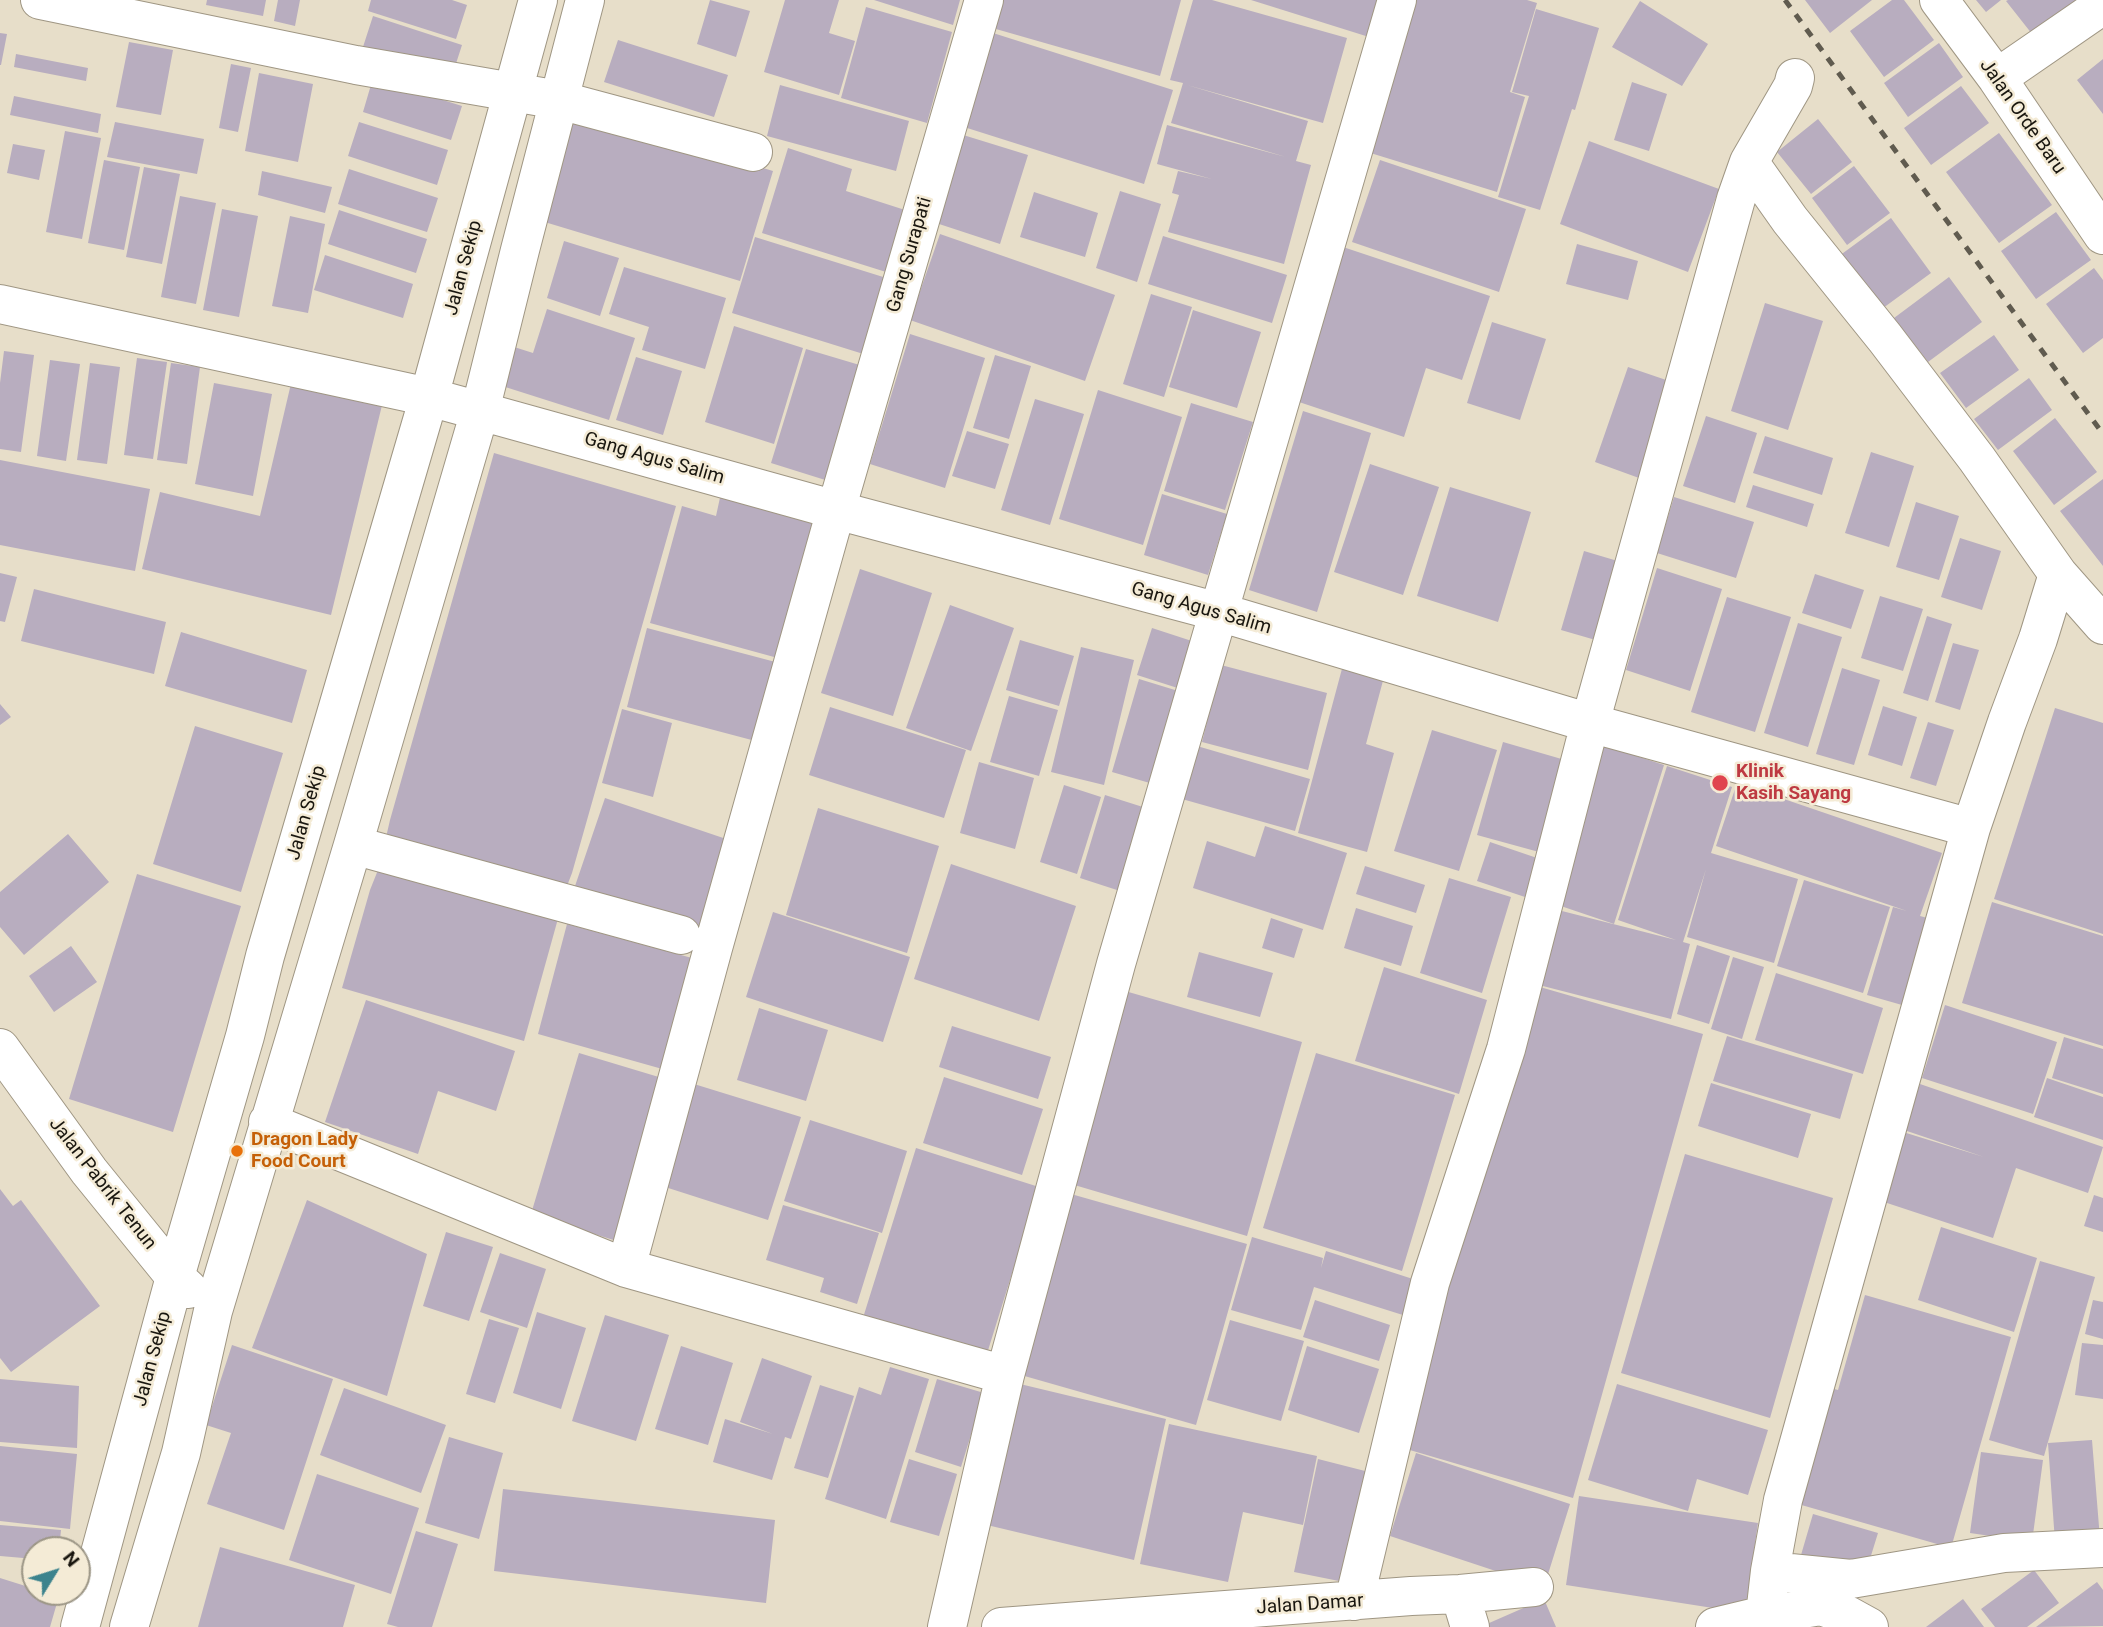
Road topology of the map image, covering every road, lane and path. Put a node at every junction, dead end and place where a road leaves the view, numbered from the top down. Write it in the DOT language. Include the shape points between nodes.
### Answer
graph roads {
  1 [pos="40,0"];
  2 [pos="538,0"];
  3 [pos="585,0"];
  4 [pos="985,0"];
  5 [pos="1397,0"];
  6 [pos="1939,0"];
  7 [pos="2103,5"];
  8 [pos="1795,78"];
  9 [pos="1997,78"];
  10 [pos="513,92"];
  11 [pos="559,100"];
  12 [pos="753,152"];
  13 [pos="1749,162"];
  14 [pos="2103,235"];
  15 [pos="0,304"];
  16 [pos="429,397"];
  17 [pos="480,411"];
  18 [pos="836,510"];
  19 [pos="2059,575"];
  20 [pos="1219,612"];
  21 [pos="2103,625"];
  22 [pos="1590,723"];
  23 [pos="1971,828"];
  24 [pos="353,845"];
  25 [pos="681,935"];
  26 [pos="0,1048"];
  27 [pos="268,1122"];
  28 [pos="626,1268"];
  29 [pos="175,1277"];
  30 [pos="214,1311"];
  31 [pos="1005,1375"];
  32 [pos="2103,1548"];
  33 [pos="1770,1570"];
  34 [pos="1534,1587"];
  35 [pos="1354,1601"];
  36 [pos="1465,1611"];
  37 [pos="1765,1615"];
  38 [pos="80,1627"];
  39 [pos="129,1627"];
  40 [pos="947,1627"];
  41 [pos="1002,1627"];
  42 [pos="1715,1627"];
  43 [pos="1869,1627"];
  1 -- 10 [label="street"];
  2 -- 10 [label="street, Jalan Sekip"];
  3 -- 11 [label="street"];
  4 -- 18 [label="street, Gang Surapati"];
  5 -- 20 [label="street"];
  6 -- 9 [label="street, Jalan Orde Baru"];
  7 -- 9 [label="street"];
  8 -- 13 [label="street"];
  9 -- 14 [label="street, Jalan Orde Baru"];
  10 -- 11 [label="street"];
  10 -- 16 [label="street, Jalan Sekip"];
  11 -- 12 [label="street"];
  11 -- 17 [label="street"];
  13 -- 19 [label="street" via="1969,448"];
  13 -- 22 [label="street"];
  15 -- 16 [label="street, Gang Agus Salim"];
  16 -- 17 [label="street, Gang Agus Salim"];
  16 -- 29 [label="street, Jalan Sekip"];
  17 -- 18 [label="street, Gang Agus Salim"];
  17 -- 24 [label="street"];
  18 -- 20 [label="street, Gang Agus Salim"];
  18 -- 28 [label="street, Gang Surapati"];
  19 -- 21 [label="street"];
  19 -- 23 [label="street"];
  20 -- 22 [label="street, Gang Agus Salim"];
  20 -- 31 [label="street" via="1115,964"];
  22 -- 23 [label="street, Gang Agus Salim"];
  22 -- 35 [label="street" via="1506,1049 1430,1283"];
  23 -- 33 [label="street" via="1783,1500"];
  24 -- 25 [label="street"];
  24 -- 27 [label="street"];
  26 -- 29 [label="street, Jalan Pabrik Tenun" via="89,1171"];
  27 -- 28 [label="street"];
  27 -- 30 [label="street"];
  28 -- 31 [label="street"];
  29 -- 30 [label="street, Jalan Pabrik Tenun"];
  29 -- 38 [label="street, Jalan Sekip"];
  30 -- 39 [label="street" via="181,1453"];
  31 -- 40 [label="street"];
  32 -- 33 [label="street" via="2004,1553 1851,1579"];
  33 -- 37 [label="street"];
  34 -- 36 [label="street, Jalan Damar"];
  35 -- 36 [label="street, Jalan Damar" via="1411,1596"];
  35 -- 41 [label="street, Jalan Damar"];
  37 -- 42 [label="street"];
  37 -- 43 [label="street" via="1821,1606"];
}
